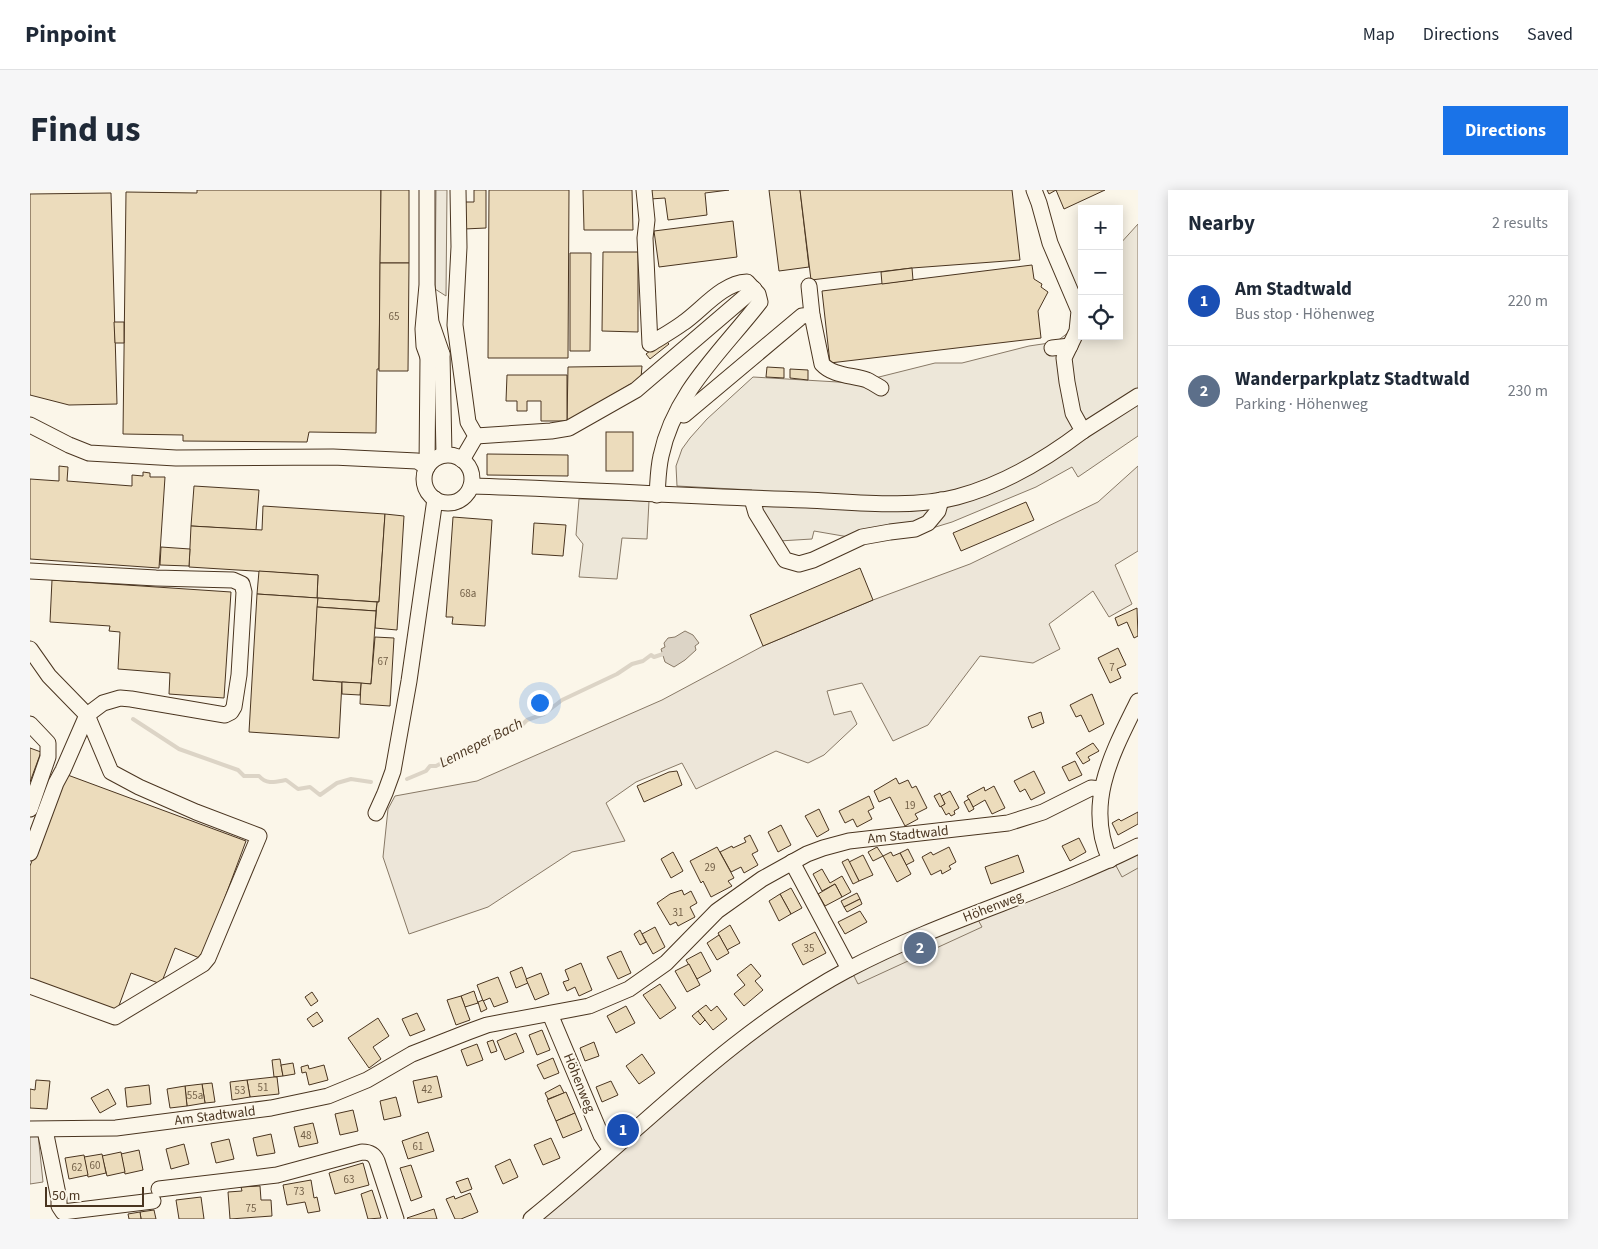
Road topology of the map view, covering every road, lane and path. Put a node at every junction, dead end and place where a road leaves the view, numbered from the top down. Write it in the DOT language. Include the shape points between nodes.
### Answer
graph roads {
  1 [pos="428,190"];
  2 [pos="458,190"];
  3 [pos="644,190"];
  4 [pos="1034,190"];
  5 [pos="808,286"];
  6 [pos="754,289"];
  7 [pos="812,314"];
  8 [pos="1070,346"];
  9 [pos="1052,348"];
  10 [pos="435,356"];
  11 [pos="880,388"];
  12 [pos="1138,396"];
  13 [pos="677,413"];
  14 [pos="30,425"];
  15 [pos="1083,431"];
  16 [pos="476,436"];
  17 [pos="444,456"];
  18 [pos="462,460"];
  19 [pos="427,468"];
  20 [pos="471,486"];
  21 [pos="657,495"];
  22 [pos="752,498"];
  23 [pos="435,500"];
  24 [pos="941,500"];
  25 [pos="30,571"];
  26 [pos="30,649"];
  27 [pos="1138,701"];
  28 [pos="86,715"];
  29 [pos="30,724"];
  30 [pos="1101,789"];
  31 [pos="30,808"];
  32 [pos="376,813"];
  33 [pos="1138,846"];
  34 [pos="30,853"];
  35 [pos="1110,860"];
  36 [pos="792,862"];
  37 [pos="849,969"];
  38 [pos="30,986"];
  39 [pos="550,1014"];
  40 [pos="38,1130"];
  41 [pos="611,1150"];
  42 [pos="396,1219"];
  43 [pos="531,1219"];
  1 -- 10 [label="street" via="424,346"];
  2 -- 16 [label="street" via="455,325 468,422"];
  3 -- 6 [label="street" via="648,220 645,238 650,344 738,282 747,282"];
  4 -- 8 [label="street" via="1050,243 1079,311"];
  5 -- 7 [label="street"];
  6 -- 13 [label="street" via="760,302 689,389"];
  6 -- 16 [label="street" via="636,390 569,428"];
  7 -- 11 [label="street" via="819,356 826,368"];
  7 -- 13 [label="street" via="802,316 684,415"];
  8 -- 9 [label="street"];
  8 -- 15 [label="street" via="1064,358 1067,382 1073,413"];
  10 -- 17 [label="street"];
  10 -- 19 [label="street"];
  12 -- 15 [label="street"];
  13 -- 21 [label="street" via="660,457"];
  14 -- 19 [label="street" via="90,452 176,458 417,461"];
  15 -- 24 [label="street" via="1022,470 990,485"];
  16 -- 18 [label="street"];
  17 -- 18 [label="street"];
  17 -- 19 [label="street"];
  18 -- 20 [label="street" via="471,471"];
  19 -- 23 [label="street" via="425,485"];
  20 -- 21 [label="street"];
  20 -- 23 [label="street" via="457,502"];
  21 -- 22 [label="street"];
  22 -- 24 [label="street" via="908,503"];
  22 -- 24 [label="street" via="756,512 784,560 800,564 862,537 915,529 928,523 938,511"];
  23 -- 32 [label="street" via="393,771"];
  25 -- 28 [label="street" via="233,580 242,584 239,675 231,712 225,715 120,698 103,702"];
  26 -- 28 [label="street" via="49,676"];
  27 -- 30 [label="street"];
  28 -- 34 [label="street" via="56,782"];
  28 -- 38 [label="street" via="112,772 196,812 260,836 203,964 115,1017"];
  29 -- 31 [label="street" via="48,742 48,757"];
  30 -- 35 [label="street" via="1102,841"];
  30 -- 36 [label="street, Am Stadtwald" via="1091,788 1043,812 1008,823 849,841"];
  33 -- 35 [label="street, Höhenweg"];
  35 -- 37 [label="street, Höhenweg" via="934,930"];
  36 -- 37 [label="street"];
  36 -- 39 [label="street, Am Stadtwald" via="762,878 717,912 666,963 641,981 596,1003"];
  37 -- 41 [label="street, Höhenweg" via="746,1037"];
  39 -- 40 [label="street, Am Stadtwald" via="468,1032 412,1054 328,1096 223,1115 116,1128"];
  39 -- 41 [label="street, Höhenweg" via="601,1135"];
  40 -- 42 [label="street" via="63,1212 278,1176 369,1152 375,1156"];
  41 -- 43 [label="street, Höhenweg"];
}
